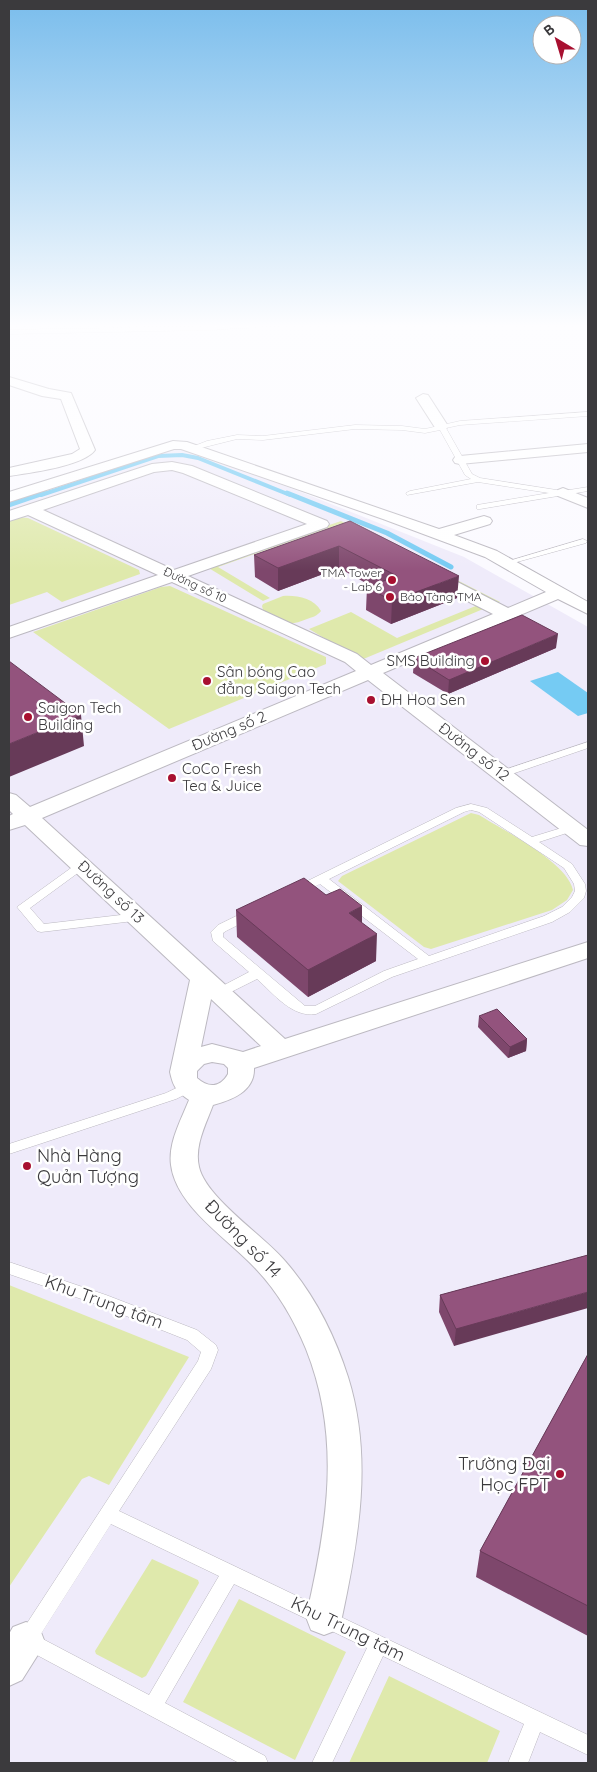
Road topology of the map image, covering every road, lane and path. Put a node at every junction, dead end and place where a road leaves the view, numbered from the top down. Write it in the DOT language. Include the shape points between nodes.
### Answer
graph roads {
  1 [pos="70,406"];
  2 [pos="428,406"];
  3 [pos="588,414"];
  4 [pos="441,426"];
  5 [pos="194,448"];
  6 [pos="588,448"];
  7 [pos="460,460"];
  8 [pos="9,472"];
  9 [pos="478,480"];
  10 [pos="588,489"];
  11 [pos="563,492"];
  12 [pos="410,493"];
  13 [pos="9,497"];
  14 [pos="588,503"];
  15 [pos="29,509"];
  16 [pos="303,510"];
  17 [pos="482,514"];
  18 [pos="9,516"];
  19 [pos="338,528"];
  20 [pos="439,534"];
  21 [pos="582,540"];
  22 [pos="506,562"];
  23 [pos="417,568"];
  24 [pos="174,575"];
  25 [pos="554,589"];
  26 [pos="588,609"];
  27 [pos="501,611"];
  28 [pos="9,632"];
  29 [pos="365,667"];
  30 [pos="588,745"];
  31 [pos="502,774"];
  32 [pos="15,811"];
  33 [pos="572,828"];
  34 [pos="588,840"];
  35 [pos="531,841"];
  36 [pos="82,865"];
  37 [pos="321,879"];
  38 [pos="138,917"];
  39 [pos="588,950"];
  40 [pos="427,960"];
  41 [pos="258,973"];
  42 [pos="211,984"];
  43 [pos="280,1049"];
  44 [pos="239,1063"];
  45 [pos="192,1084"];
  46 [pos="9,1149"];
  47 [pos="9,1268"];
  48 [pos="108,1514"];
  49 [pos="231,1572"];
  50 [pos="324,1617"];
  51 [pos="379,1644"];
  52 [pos="17,1653"];
  53 [pos="152,1707"];
  54 [pos="535,1719"];
  55 [pos="588,1745"];
  56 [pos="258,1763"];
  57 [pos="322,1763"];
  58 [pos="518,1763"];
  1 -- 8 [label="street" via="88,450 77,457"];
  2 -- 4 [label="street"];
  3 -- 4 [label="lane"];
  4 -- 5 [label="lane" via="425,431 380,426 263,438 252,436"];
  4 -- 7 [label="lane"];
  5 -- 13 [label="street" via="173,445"];
  5 -- 20 [label="street"];
  6 -- 7 [label="street"];
  7 -- 9 [label="lane" via="468,475"];
  9 -- 11 [label="lane"];
  9 -- 12 [label="lane"];
  10 -- 11 [label="lane"];
  11 -- 14 [label="street"];
  11 -- 17 [label="lane"];
  15 -- 18 [label="street"];
  15 -- 24 [label="street, Đường số 10"];
  15 -- 24 [label="street" via="147,470 172,466 187,469 321,524"];
  16 -- 19 [label="street"];
  17 -- 20 [label="street"];
  20 -- 22 [label="street"];
  21 -- 22 [label="lane"];
  22 -- 25 [label="street"];
  23 -- 27 [label="street"];
  24 -- 28 [label="street"];
  24 -- 29 [label="street, Đường số 10" via="338,650"];
  25 -- 26 [label="street"];
  25 -- 27 [label="street, Đường số 2"];
  27 -- 29 [label="street, Đường số 2"];
  29 -- 31 [label="street, Đường số 12"];
  29 -- 32 [label="street, Đường số 2"];
  30 -- 31 [label="lane"];
  31 -- 33 [label="street, Đường số 12"];
  32 -- 36 [label="street, Đường số 13"];
  33 -- 34 [label="street, Đường số 12"];
  33 -- 35 [label="lane"];
  35 -- 37 [label="lane" via="483,810 468,807"];
  35 -- 40 [label="lane" via="573,871 581,888 577,901 556,916"];
  36 -- 38 [label="street, Đường số 13"];
  36 -- 38 [label="lane" via="23,907 41,928"];
  37 -- 40 [label="lane"];
  37 -- 41 [label="lane" via="217,932 219,940"];
  38 -- 42 [label="street, Đường số 13"];
  39 -- 43 [label="street"];
  40 -- 41 [label="lane" via="388,974 312,1010 300,1009"];
  41 -- 42 [label="lane"];
  42 -- 43 [label="street, Đường số 13"];
  42 -- 45 [label="street" via="197,1004"];
  43 -- 44 [label="street"];
  44 -- 45 [label="street" via="242,1075 234,1088 218,1094"];
  44 -- 45 [label="street" via="226,1054 208,1053 191,1060"];
  45 -- 46 [label="lane" via="171,1096"];
  45 -- 50 [label="street, Đường số 14" via="185,1152 188,1176 203,1198 265,1257 287,1286 316,1338 338,1398 345,1451 344,1513 341,1544"];
  47 -- 48 [label="lane, Khu Trung tâm" via="102,1299 192,1335 210,1350 206,1364"];
  48 -- 49 [label="lane, Khu Trung tâm"];
  48 -- 52 [label="lane, Khu Trung tâm"];
  49 -- 50 [label="lane, Khu Trung tâm"];
  49 -- 53 [label="lane"];
  50 -- 51 [label="lane, Khu Trung tâm"];
  51 -- 54 [label="lane, Khu Trung tâm"];
  51 -- 57 [label="lane"];
  52 -- 53 [label="lane, Khu Trung tâm"];
  53 -- 56 [label="lane, Khu Trung tâm"];
  54 -- 55 [label="lane, Khu Trung tâm"];
  54 -- 58 [label="lane"];
}
